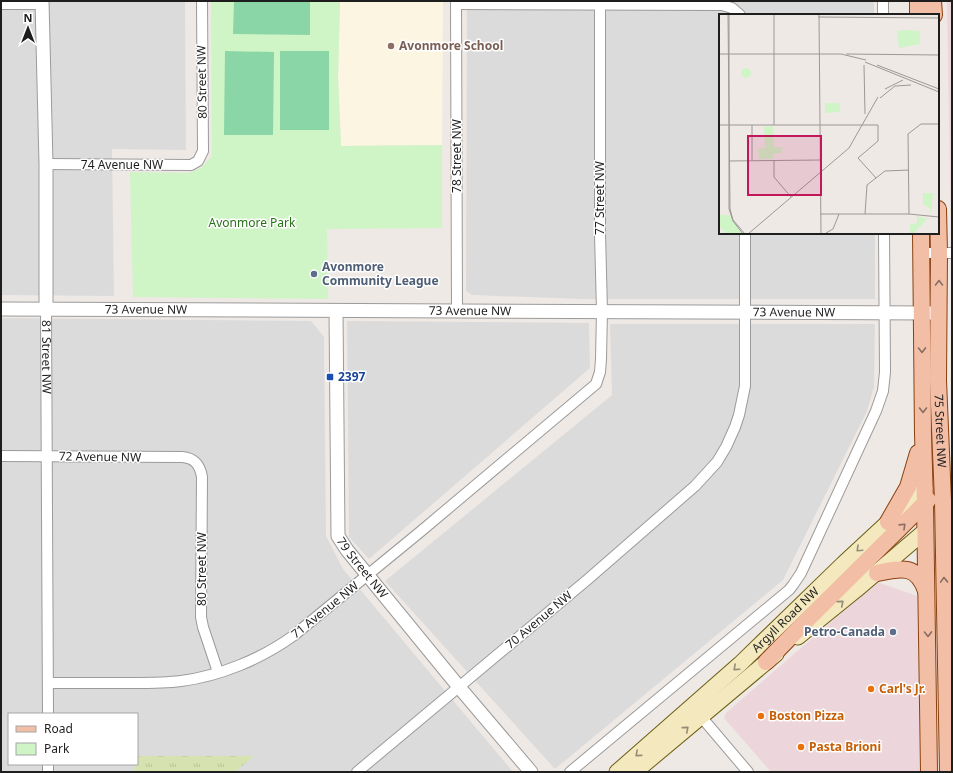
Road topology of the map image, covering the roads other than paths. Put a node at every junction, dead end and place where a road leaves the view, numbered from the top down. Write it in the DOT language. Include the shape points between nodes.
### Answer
graph roads {
  1 [pos="202,1"];
  2 [pos="883,1"];
  3 [pos="918,1"];
  4 [pos="933,1"];
  5 [pos="42,3"];
  6 [pos="456,3"];
  7 [pos="1,4"];
  8 [pos="600,4"];
  9 [pos="738,13"];
  10 [pos="883,14"];
  11 [pos="918,14"];
  12 [pos="934,14"];
  13 [pos="198,161"];
  14 [pos="46,164"];
  15 [pos="939,214"];
  16 [pos="745,234"];
  17 [pos="884,234"];
  18 [pos="921,234"];
  19 [pos="922,253"];
  20 [pos="946,253"];
  21 [pos="1,309"];
  22 [pos="46,309"];
  23 [pos="457,310"];
  24 [pos="336,311"];
  25 [pos="602,311"];
  26 [pos="746,312"];
  27 [pos="885,312"];
  28 [pos="922,313"];
  29 [pos="939,313"];
  30 [pos="938,380"];
  31 [pos="591,389"];
  32 [pos="952,412"];
  33 [pos="923,434"];
  34 [pos="1,456"];
  35 [pos="46,456"];
  36 [pos="198,463"];
  37 [pos="947,469"];
  38 [pos="925,496"];
  39 [pos="947,504"];
  40 [pos="888,522"];
  41 [pos="925,531"];
  42 [pos="877,573"];
  43 [pos="368,575"];
  44 [pos="927,595"];
  45 [pos="766,662"];
  46 [pos="218,672"];
  47 [pos="48,683"];
  48 [pos="459,687"];
  49 [pos="697,712"];
  50 [pos="48,713"];
  51 [pos="357,772"];
  52 [pos="531,772"];
  53 [pos="570,772"];
  54 [pos="617,772"];
  55 [pos="635,772"];
  56 [pos="748,772"];
  57 [pos="929,772"];
  58 [pos="948,772"];
  1 -- 13 [label="street, 80 Street NW" via="203,151"];
  2 -- 10 [label="street"];
  3 -- 11 [label="main road"];
  4 -- 12 [label="main road"];
  5 -- 7 [label="street"];
  5 -- 14 [label="street, 81 Street NW"];
  6 -- 8 [label="street"];
  6 -- 23 [label="street, 78 Street NW"];
  8 -- 9 [label="street" via="722,5"];
  8 -- 25 [label="street, 77 Street NW"];
  13 -- 14 [label="street, 74 Avenue NW" via="191,165"];
  14 -- 22 [label="street, 81 Street NW"];
  15 -- 20 [label="main road, 75 Street NW"];
  16 -- 26 [label="street, 70 Avenue NW"];
  17 -- 27 [label="street"];
  18 -- 19 [label="main road, 75 Street NW"];
  19 -- 20 [label="street"];
  19 -- 28 [label="main road, 75 Street NW"];
  29 -- 20 [label="main road, 75 Street NW, one-way"];
  21 -- 22 [label="street, 73 Avenue NW"];
  22 -- 24 [label="street, 73 Avenue NW"];
  22 -- 35 [label="street, 81 Street NW"];
  23 -- 24 [label="street, 73 Avenue NW"];
  23 -- 25 [label="street, 73 Avenue NW"];
  24 -- 43 [label="street, 79 Street NW" via="338,536"];
  25 -- 26 [label="street, 73 Avenue NW"];
  25 -- 31 [label="street, 77 Street NW" via="600,372 596,384"];
  26 -- 27 [label="street, 73 Avenue NW"];
  26 -- 48 [label="street, 70 Avenue NW" via="746,374 743,400 735,427 717,462 695,486"];
  27 -- 28 [label="street, 73 Avenue NW"];
  27 -- 53 [label="street, Argyll Road NW" via="885,377 881,397 801,573 793,585"];
  28 -- 29 [label="street, 73 Avenue NW"];
  28 -- 33 [label="main road, 75 Street NW, one-way"];
  29 -- 30 [label="main road, 75 Street NW"];
  30 -- 32 [label="main road"];
  30 -- 37 [label="main road, 75 Street NW"];
  31 -- 43 [label="street, 71 Avenue NW"];
  33 -- 38 [label="main road, 75 Street NW"];
  33 -- 40 [label="main road" via="908,487"];
  34 -- 35 [label="street, 72 Avenue NW"];
  35 -- 36 [label="street, 72 Avenue NW" via="182,457"];
  35 -- 47 [label="street, 81 Street NW"];
  36 -- 46 [label="street, 80 Street NW" via="202,477 201,617"];
  37 -- 38 [label="main road, Argyll Road NW"];
  37 -- 39 [label="main road, 75 Street NW"];
  38 -- 40 [label="main road, Argyll Road NW"];
  38 -- 41 [label="main road, 75 Street NW"];
  45 -- 38 [label="main road, one-way"];
  39 -- 41 [label="main road, Argyll Road NW"];
  58 -- 39 [label="main road, 75 Street NW, one-way"];
  40 -- 49 [label="main road, Argyll Road NW, one-way" via="740,664"];
  41 -- 42 [label="main road, Argyll Road NW"];
  41 -- 44 [label="main road, 75 Street NW"];
  42 -- 44 [label="main road" via="897,569 914,572 922,580"];
  45 -- 42 [label="main road, Argyll Road NW, one-way"];
  43 -- 46 [label="street, 71 Avenue NW" via="278,647"];
  43 -- 48 [label="street, 79 Street NW"];
  44 -- 57 [label="main road, 75 Street NW, one-way"];
  45 -- 49 [label="main road, Argyll Road NW"];
  46 -- 47 [label="street, 71 Avenue NW" via="188,680 162,683"];
  47 -- 50 [label="street, 81 Street NW"];
  48 -- 51 [label="street, 70 Avenue NW"];
  48 -- 52 [label="street, 79 Street NW"];
  49 -- 54 [label="main road, Argyll Road NW, one-way"];
  55 -- 49 [label="main road, Argyll Road NW, one-way"];
  49 -- 56 [label="street"];
}
